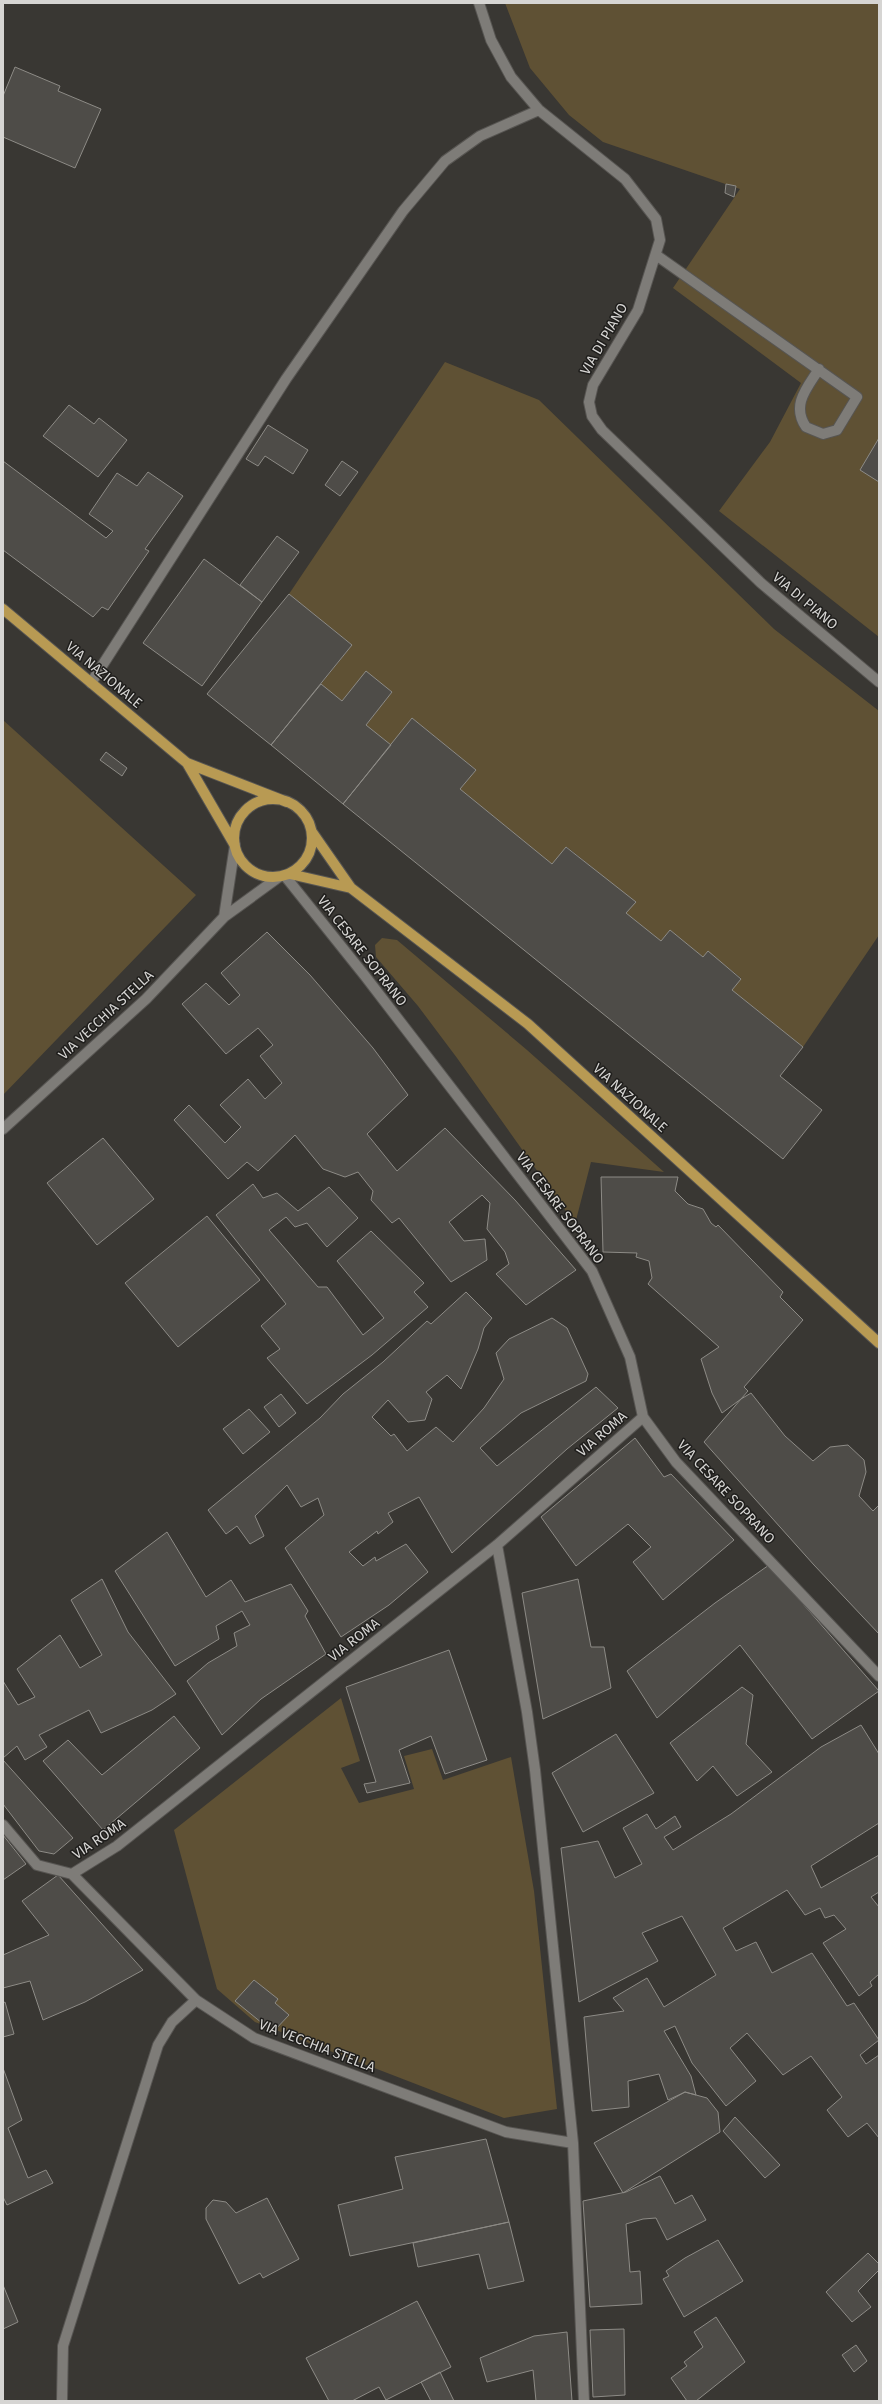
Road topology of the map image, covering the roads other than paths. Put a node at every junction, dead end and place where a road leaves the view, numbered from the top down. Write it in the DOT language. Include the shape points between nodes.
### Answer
graph roads {
  1 [pos="479,3"];
  2 [pos="539,110"];
  3 [pos="656,255"];
  4 [pos="818,369"];
  5 [pos="3,609"];
  6 [pos="879,682"];
  7 [pos="91,683"];
  8 [pos="186,763"];
  9 [pos="287,802"];
  10 [pos="312,832"];
  11 [pos="235,845"];
  12 [pos="285,876"];
  13 [pos="351,888"];
  14 [pos="224,917"];
  15 [pos="3,1129"];
  16 [pos="879,1343"];
  17 [pos="643,1417"];
  18 [pos="496,1545"];
  19 [pos="879,1676"];
  20 [pos="3,1825"];
  21 [pos="72,1874"];
  22 [pos="196,2000"];
  23 [pos="573,2143"];
  24 [pos="62,2401"];
  25 [pos="584,2401"];
  1 -- 2 [label="street, VIA DI PIANO" via="494,46 512,77"];
  2 -- 3 [label="street, VIA DI PIANO" via="626,179 656,219 660,240"];
  2 -- 7 [label="street" via="480,136 445,161 403,211 286,379"];
  3 -- 4 [label="street"];
  3 -- 6 [label="street, VIA DI PIANO" via="638,310 593,385 589,402 592,416 602,430 761,583"];
  4 -- 4 [label="street" via="857,397 836,430 823,434 806,427 799,412 799,401"];
  5 -- 7 [label="main road, VIA NAZIONALE"];
  7 -- 8 [label="main road, VIA NAZIONALE"];
  8 -- 9 [label="main road, VIA NAZIONALE"];
  8 -- 11 [label="main road, VIA NAZIONALE"];
  9 -- 10 [label="main road, VIA NAZIONALE" via="299,809 307,819"];
  9 -- 11 [label="main road" via="274,799 260,801 248,808 235,831"];
  10 -- 12 [label="main road" via="308,856 301,866"];
  10 -- 13 [label="main road, VIA NAZIONALE"];
  11 -- 12 [label="main road, VIA NAZIONALE" via="239,856 251,869 267,877"];
  11 -- 14 [label="street"];
  12 -- 13 [label="main road, VIA NAZIONALE"];
  12 -- 14 [label="street, VIA VECCHIA STELLA"];
  12 -- 17 [label="street, VIA CESARE SOPRANO" via="592,1271 630,1357"];
  13 -- 16 [label="main road, VIA NAZIONALE" via="528,1024"];
  14 -- 15 [label="street, VIA VECCHIA STELLA" via="146,999"];
  17 -- 18 [label="street, VIA ROMA"];
  17 -- 19 [label="street, VIA CESARE SOPRANO" via="676,1462"];
  18 -- 21 [label="street, VIA ROMA" via="117,1846"];
  18 -- 23 [label="street" via="527,1712 535,1770"];
  20 -- 21 [label="street, VIA VECCHIA STELLA" via="37,1864"];
  21 -- 22 [label="street, VIA VECCHIA STELLA"];
  22 -- 23 [label="street, VIA VECCHIA STELLA" via="254,2038 506,2132"];
  22 -- 24 [label="street" via="172,2022 158,2045 63,2346"];
  23 -- 25 [label="street"];
}
